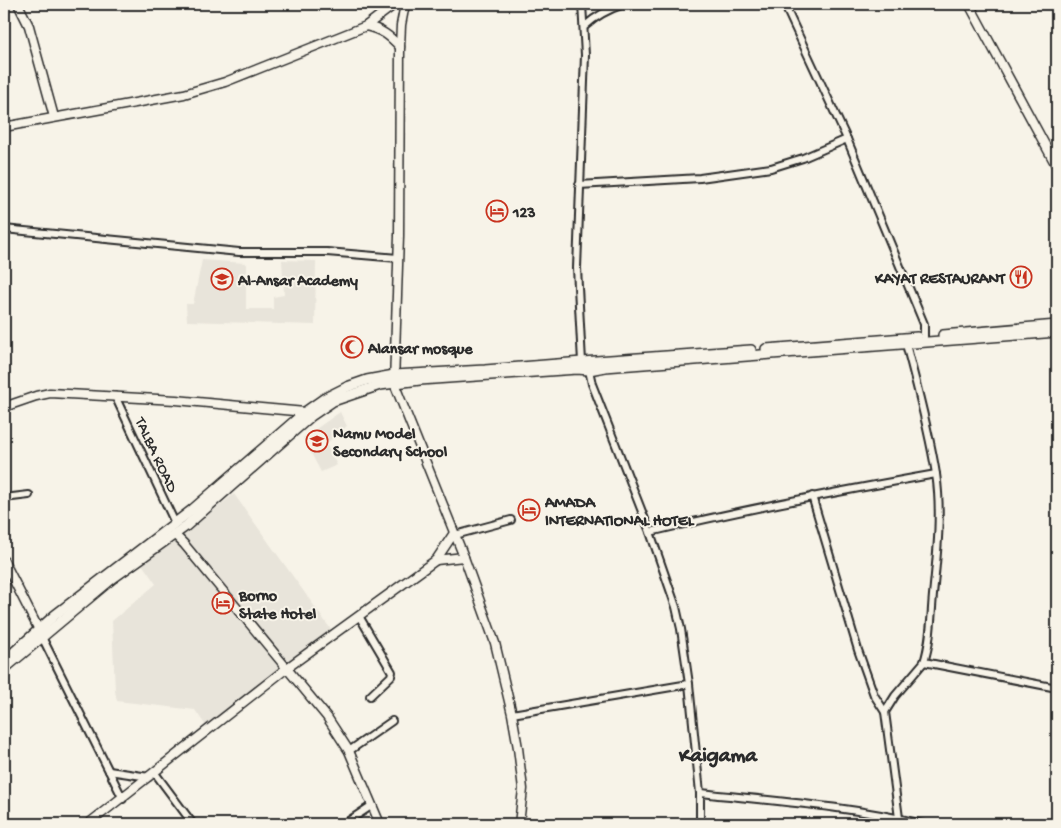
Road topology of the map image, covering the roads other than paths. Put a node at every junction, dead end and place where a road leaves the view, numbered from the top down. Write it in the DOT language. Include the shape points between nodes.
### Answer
graph roads {
  1 [pos="18,4"];
  2 [pos="395,4"];
  3 [pos="405,4"];
  4 [pos="582,4"];
  5 [pos="622,4"];
  6 [pos="784,4"];
  7 [pos="968,4"];
  8 [pos="366,26"];
  9 [pos="585,26"];
  10 [pos="400,47"];
  11 [pos="54,117"];
  12 [pos="4,127"];
  13 [pos="847,139"];
  14 [pos="1057,167"];
  15 [pos="579,185"];
  16 [pos="4,230"];
  17 [pos="398,258"];
  18 [pos="1057,325"];
  19 [pos="1057,332"];
  20 [pos="924,337"];
  21 [pos="906,344"];
  22 [pos="582,362"];
  23 [pos="589,370"];
  24 [pos="394,379"];
  25 [pos="116,396"];
  26 [pos="4,407"];
  27 [pos="305,412"];
  28 [pos="936,474"];
  29 [pos="29,495"];
  30 [pos="812,496"];
  31 [pos="4,498"];
  32 [pos="511,520"];
  33 [pos="175,523"];
  34 [pos="650,532"];
  35 [pos="174,534"];
  36 [pos="455,534"];
  37 [pos="464,557"];
  38 [pos="436,560"];
  39 [pos="4,561"];
  40 [pos="359,616"];
  41 [pos="40,633"];
  42 [pos="4,661"];
  43 [pos="924,662"];
  44 [pos="286,668"];
  45 [pos="4,669"];
  46 [pos="689,684"];
  47 [pos="1057,688"];
  48 [pos="370,696"];
  49 [pos="885,712"];
  50 [pos="512,714"];
  51 [pos="392,721"];
  52 [pos="349,752"];
  53 [pos="109,771"];
  54 [pos="152,775"];
  55 [pos="700,793"];
  56 [pos="123,798"];
  57 [pos="371,806"];
  58 [pos="899,818"];
  59 [pos="88,824"];
  60 [pos="193,824"];
  61 [pos="344,824"];
  62 [pos="380,824"];
  63 [pos="519,824"];
  64 [pos="700,824"];
  65 [pos="923,824"];
  1 -- 11 [label="street" via="29,26"];
  2 -- 8 [label="street"];
  3 -- 10 [label="street"];
  4 -- 9 [label="street"];
  5 -- 9 [label="street" via="594,17"];
  6 -- 13 [label="street"];
  7 -- 14 [label="street"];
  8 -- 10 [label="street" via="390,36"];
  8 -- 11 [label="street" via="207,88"];
  9 -- 15 [label="street"];
  10 -- 17 [label="street"];
  11 -- 12 [label="street"];
  13 -- 15 [label="street" via="771,168 700,178"];
  13 -- 20 [label="street" via="924,324"];
  15 -- 22 [label="street" via="577,268"];
  16 -- 17 [label="street" via="232,252 326,252"];
  17 -- 24 [label="street"];
  18 -- 20 [label="main road"];
  19 -- 21 [label="main road"];
  20 -- 22 [label="main road"];
  21 -- 23 [label="main road"];
  21 -- 28 [label="street"];
  22 -- 24 [label="main road"];
  23 -- 24 [label="main road"];
  23 -- 34 [label="street"];
  24 -- 27 [label="main road" via="367,380 347,387"];
  24 -- 35 [label="main road" via="332,401"];
  24 -- 36 [label="street"];
  25 -- 26 [label="street" via="50,393"];
  25 -- 27 [label="street"];
  25 -- 33 [label="street, TALBA ROAD"];
  27 -- 33 [label="main road"];
  28 -- 30 [label="street"];
  28 -- 43 [label="street" via="937,557 930,638"];
  29 -- 31 [label="street"];
  30 -- 34 [label="street"];
  30 -- 49 [label="street" via="855,642 874,695"];
  32 -- 36 [label="street"];
  33 -- 41 [label="main road" via="92,586"];
  34 -- 46 [label="street" via="676,607"];
  35 -- 41 [label="main road"];
  35 -- 44 [label="street"];
  36 -- 37 [label="street"];
  36 -- 38 [label="street"];
  37 -- 38 [label="street"];
  37 -- 50 [label="street" via="495,643"];
  38 -- 40 [label="street"];
  39 -- 41 [label="street"];
  40 -- 44 [label="street"];
  40 -- 48 [label="street" via="392,672"];
  41 -- 42 [label="main road"];
  41 -- 45 [label="main road"];
  41 -- 53 [label="street"];
  43 -- 47 [label="street"];
  43 -- 49 [label="street"];
  44 -- 52 [label="street" via="327,717"];
  44 -- 54 [label="street"];
  46 -- 50 [label="street"];
  46 -- 55 [label="street"];
  49 -- 58 [label="street"];
  50 -- 63 [label="street" via="523,789"];
  51 -- 52 [label="street"];
  52 -- 57 [label="street"];
  53 -- 54 [label="street"];
  53 -- 56 [label="street"];
  54 -- 56 [label="street"];
  54 -- 60 [label="street"];
  55 -- 58 [label="street"];
  55 -- 64 [label="street"];
  56 -- 59 [label="street"];
  57 -- 61 [label="street"];
  57 -- 62 [label="street"];
  58 -- 65 [label="street"];
}
